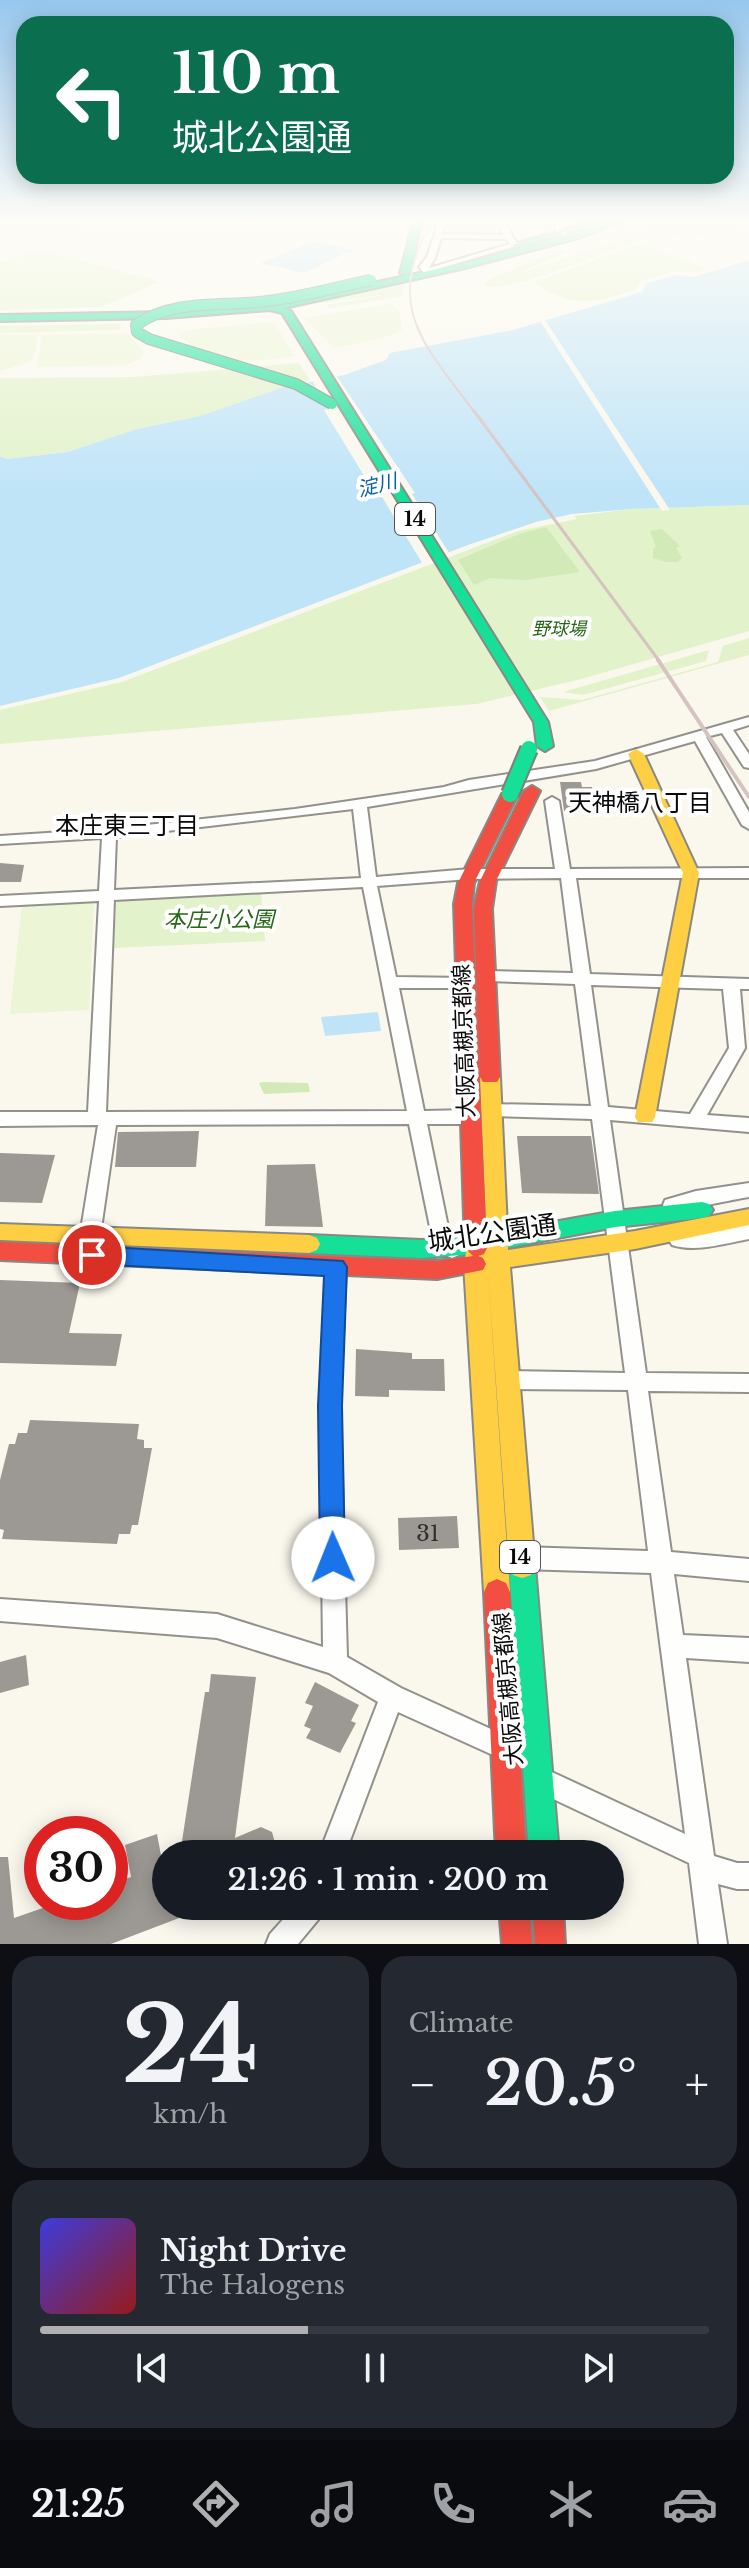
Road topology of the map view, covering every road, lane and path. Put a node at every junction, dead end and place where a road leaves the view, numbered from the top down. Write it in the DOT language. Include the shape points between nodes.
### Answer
graph roads {
  1 [pos="164,311"];
  2 [pos="205,311"];
  3 [pos="276,311"];
  4 [pos="276,311"];
  5 [pos="0,317"];
  6 [pos="332,404"];
  7 [pos="749,721"];
  8 [pos="534,728"];
  9 [pos="725,728"];
  10 [pos="749,728"];
  11 [pos="699,736"];
  12 [pos="537,748"];
  13 [pos="636,754"];
  14 [pos="749,764"];
  15 [pos="552,801"];
  16 [pos="360,804"];
  17 [pos="749,825"];
  18 [pos="109,833"];
  19 [pos="0,840"];
  20 [pos="492,873"];
  21 [pos="691,873"];
  22 [pos="749,873"];
  23 [pos="470,874"];
  24 [pos="566,874"];
  25 [pos="369,882"];
  26 [pos="106,895"];
  27 [pos="0,901"];
  28 [pos="487,976"];
  29 [pos="583,979"];
  30 [pos="670,981"];
  31 [pos="390,982"];
  32 [pos="466,983"];
  33 [pos="740,983"];
  34 [pos="491,1110"];
  35 [pos="601,1113"];
  36 [pos="416,1117"];
  37 [pos="469,1117"];
  38 [pos="645,1117"];
  39 [pos="0,1119"];
  40 [pos="103,1119"];
  41 [pos="695,1120"];
  42 [pos="749,1125"];
  43 [pos="749,1190"];
  44 [pos="749,1203"];
  45 [pos="749,1217"];
  46 [pos="625,1229"];
  47 [pos="749,1231"];
  48 [pos="0,1232"];
  49 [pos="90,1236"];
  50 [pos="497,1241"];
  51 [pos="448,1248"];
  52 [pos="0,1251"];
  53 [pos="476,1254"];
  54 [pos="500,1260"];
  55 [pos="336,1267"];
  56 [pos="507,1380"];
  57 [pos="639,1382"];
  58 [pos="749,1383"];
  59 [pos="521,1558"];
  60 [pos="661,1562"];
  61 [pos="749,1570"];
  62 [pos="0,1610"];
  63 [pos="673,1646"];
  64 [pos="749,1650"];
  65 [pos="335,1663"];
  66 [pos="392,1697"];
  67 [pos="504,1748"];
  68 [pos="540,1779"];
  69 [pos="337,1840"];
  70 [pos="510,1840"];
  71 [pos="543,1840"];
  72 [pos="702,1860"];
  73 [pos="749,1876"];
  74 [pos="301,1920"];
  75 [pos="515,1920"];
  76 [pos="549,1920"];
  77 [pos="280,1944"];
  78 [pos="517,1944"];
  79 [pos="550,1944"];
  80 [pos="713,1944"];
  1 -- 6 [label="main road, 大阪高槻京都線 / 14, bridge" via="143,318 135,327 139,334 296,384"];
  2 -- 5 [label="main road"];
  3 -- 6 [label="main road, 大阪高槻京都線 / 14"];
  4 -- 8 [label="main road, 大阪高槻京都線 / 14"];
  6 -- 8 [label="main road, 大阪高槻京都線 / 14" via="520,714"];
  7 -- 9 [label="street"];
  8 -- 12 [label="main road, 大阪高槻京都線 / 14"];
  9 -- 10 [label="street"];
  9 -- 11 [label="street"];
  9 -- 14 [label="street"];
  11 -- 13 [label="street"];
  11 -- 17 [label="street"];
  12 -- 20 [label="main road, 大阪高槻京都線 / 14" via="543,766"];
  12 -- 23 [label="main road, 大阪高槻京都線 / 14, bridge"];
  13 -- 16 [label="street"];
  13 -- 21 [label="main road"];
  15 -- 24 [label="street"];
  16 -- 18 [label="street"];
  16 -- 25 [label="street"];
  18 -- 19 [label="street"];
  18 -- 26 [label="street"];
  20 -- 23 [label="street"];
  20 -- 24 [label="street"];
  20 -- 28 [label="main road, 大阪高槻京都線 / 14" via="483,909"];
  21 -- 22 [label="street"];
  21 -- 24 [label="street"];
  21 -- 30 [label="main road"];
  23 -- 25 [label="street"];
  23 -- 32 [label="main road, 大阪高槻京都線 / 14" via="463,895"];
  24 -- 29 [label="street"];
  25 -- 26 [label="street"];
  25 -- 31 [label="street"];
  26 -- 27 [label="street"];
  26 -- 40 [label="street"];
  28 -- 29 [label="street"];
  28 -- 34 [label="main road, 大阪高槻京都線 / 14"];
  29 -- 30 [label="street"];
  29 -- 35 [label="street"];
  30 -- 33 [label="street"];
  30 -- 38 [label="main road"];
  31 -- 32 [label="street"];
  31 -- 36 [label="street"];
  32 -- 37 [label="main road, 大阪高槻京都線 / 14"];
  33 -- 41 [label="street" via="737,1048"];
  34 -- 35 [label="street"];
  34 -- 50 [label="main road, 大阪高槻京都線 / 14"];
  35 -- 38 [label="street"];
  35 -- 46 [label="street"];
  36 -- 37 [label="street"];
  36 -- 40 [label="street"];
  36 -- 51 [label="street"];
  37 -- 53 [label="main road, 大阪高槻京都線 / 14"];
  38 -- 41 [label="street"];
  39 -- 40 [label="street"];
  40 -- 49 [label="street"];
  41 -- 42 [label="street"];
  43 -- 46 [label="street" via="696,1198"];
  44 -- 46 [label="main road, 城北公園通"];
  45 -- 46 [label="main road, 城北公園通"];
  46 -- 47 [label="street" via="707,1239"];
  46 -- 50 [label="main road, 城北公園通"];
  46 -- 54 [label="main road, 城北公園通"];
  46 -- 57 [label="street"];
  48 -- 49 [label="main road, 城北公園通"];
  49 -- 51 [label="main road, 城北公園通"];
  50 -- 53 [label="main road, 城北公園通"];
  50 -- 54 [label="main road, 大阪高槻京都線 / 14"];
  51 -- 53 [label="street"];
  52 -- 55 [label="main road, 城北公園通"];
  53 -- 54 [label="main road, 城北公園通"];
  53 -- 55 [label="main road, 城北公園通" via="437,1270"];
  53 -- 67 [label="main road, 大阪高槻京都線 / 14"];
  54 -- 56 [label="main road, 大阪高槻京都線 / 14"];
  55 -- 65 [label="street" via="330,1406"];
  56 -- 57 [label="street"];
  56 -- 59 [label="main road, 大阪高槻京都線 / 14"];
  57 -- 58 [label="street"];
  57 -- 60 [label="street"];
  59 -- 60 [label="street"];
  59 -- 68 [label="main road, 大阪高槻京都線 / 14"];
  60 -- 61 [label="street"];
  60 -- 63 [label="street"];
  62 -- 65 [label="street" via="217,1626"];
  63 -- 64 [label="street"];
  63 -- 72 [label="street"];
  65 -- 66 [label="street"];
  66 -- 67 [label="street"];
  66 -- 69 [label="street"];
  67 -- 70 [label="main road, 大阪高槻京都線 / 14"];
  68 -- 71 [label="main road, 大阪高槻京都線 / 14"];
  68 -- 72 [label="street"];
  72 -- 73 [label="street"];
  72 -- 80 [label="street"];
  74 -- 77 [label="street"];
  75 -- 78 [label="main road"];
  76 -- 79 [label="main road"];
}
